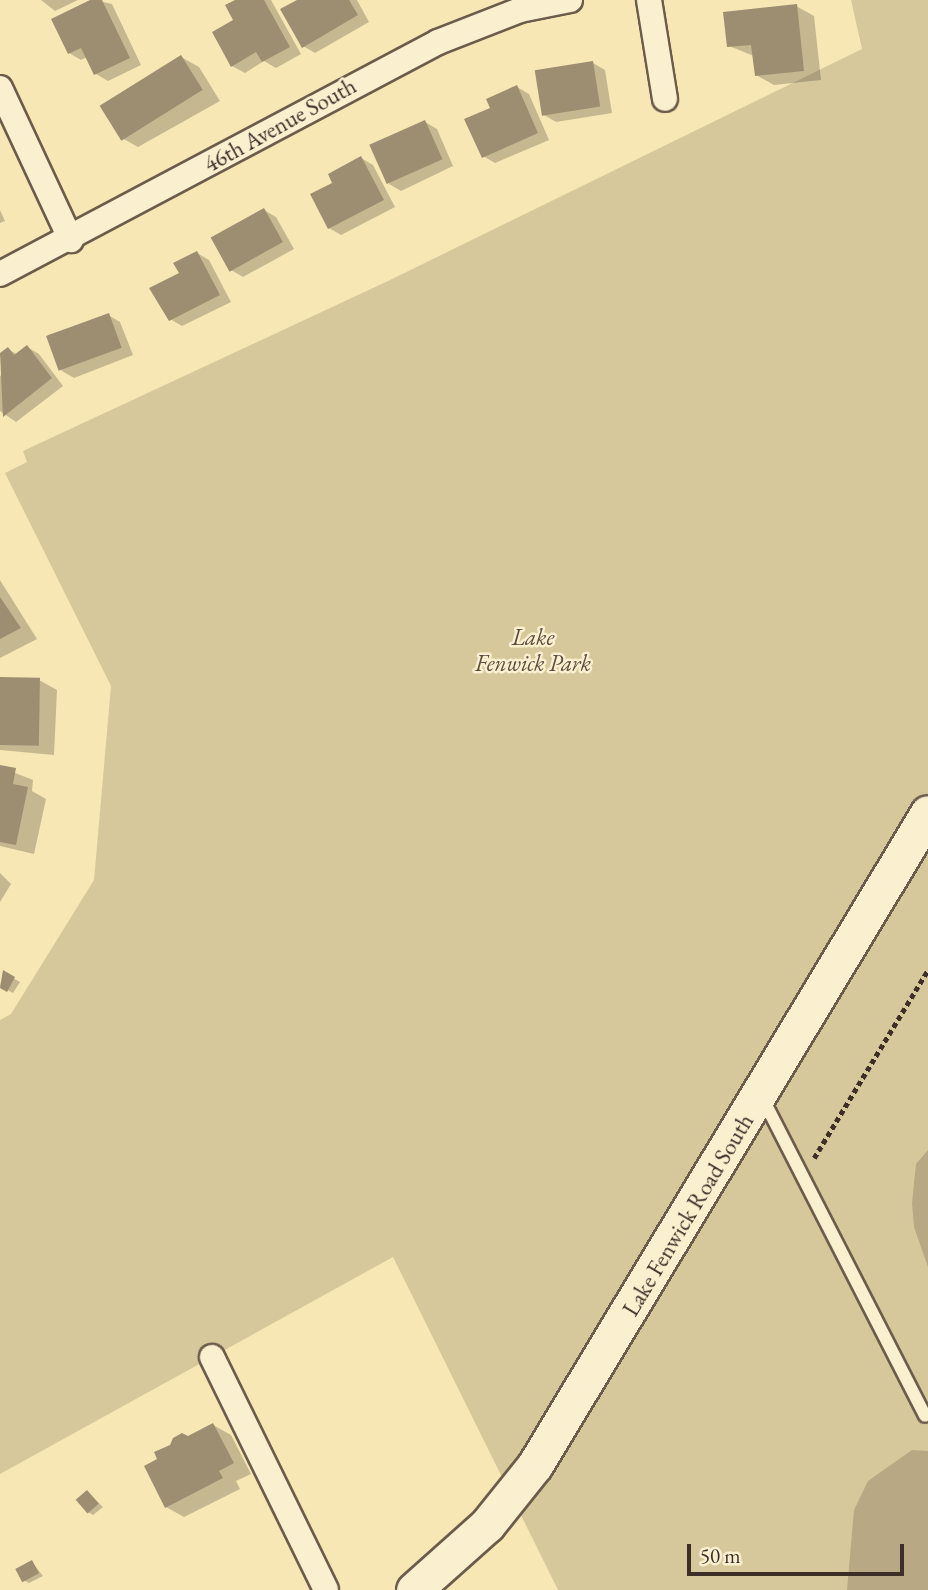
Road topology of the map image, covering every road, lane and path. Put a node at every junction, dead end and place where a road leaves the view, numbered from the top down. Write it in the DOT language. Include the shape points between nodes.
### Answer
graph roads {
  1 [pos="570,0"];
  2 [pos="649,0"];
  3 [pos="0,88"];
  4 [pos="665,99"];
  5 [pos="71,240"];
  6 [pos="0,274"];
  7 [pos="928,813"];
  8 [pos="928,970"];
  9 [pos="760,1093"];
  10 [pos="804,1172"];
  11 [pos="212,1357"];
  12 [pos="925,1416"];
  13 [pos="326,1590"];
  14 [pos="414,1590"];
  1 -- 5 [label="street, 46th Avenue South" via="520,10 438,42"];
  2 -- 4 [label="street"];
  3 -- 5 [label="street"];
  5 -- 6 [label="street, 46th Avenue South"];
  7 -- 9 [label="street, Lake Fenwick Road South"];
  8 -- 10 [label="path" via="832,1135"];
  9 -- 10 [label="lane"];
  9 -- 14 [label="street, Lake Fenwick Road South" via="535,1465 487,1525"];
  10 -- 12 [label="lane"];
  11 -- 13 [label="street"];
}
